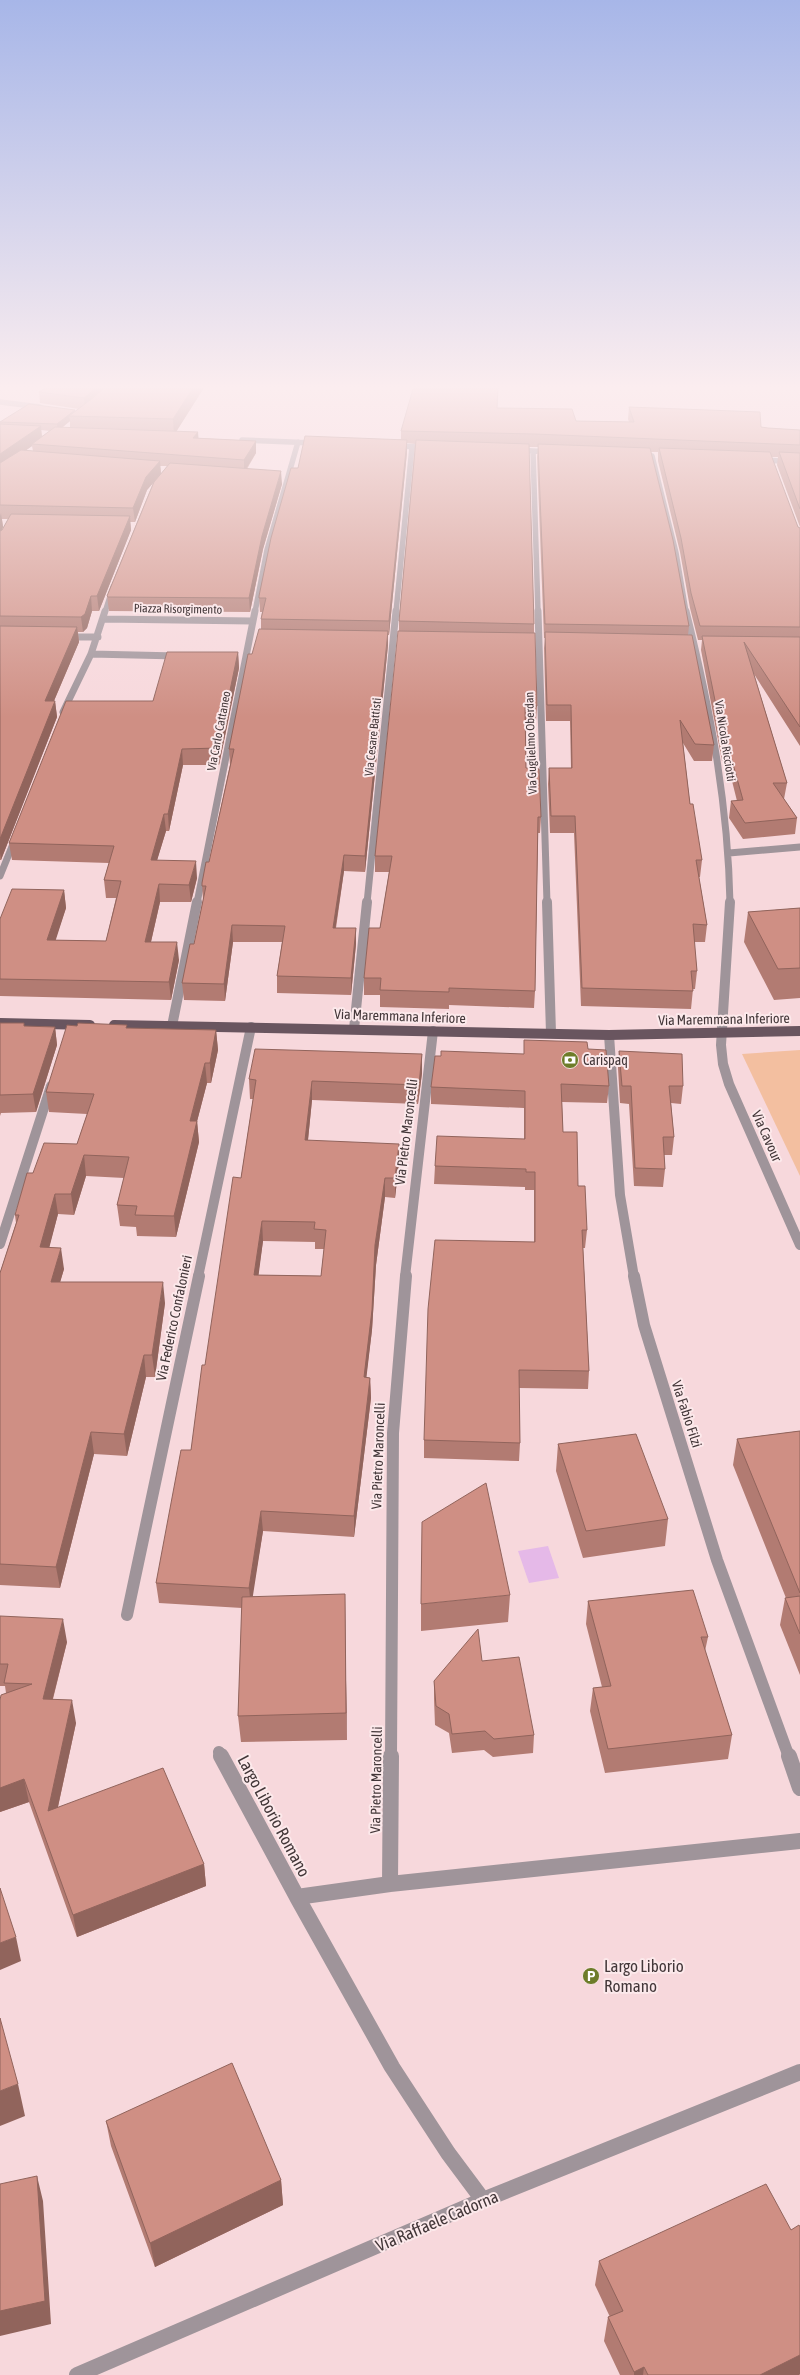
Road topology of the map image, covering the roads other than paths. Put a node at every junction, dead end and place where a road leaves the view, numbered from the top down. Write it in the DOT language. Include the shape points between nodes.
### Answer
graph roads {
  1 [pos="279,496"];
  2 [pos="407,496"];
  3 [pos="534,496"];
  4 [pos="662,496"];
  5 [pos="117,576"];
  6 [pos="104,619"];
  7 [pos="252,621"];
  8 [pos="60,637"];
  9 [pos="98,637"];
  10 [pos="91,654"];
  11 [pos="183,656"];
  12 [pos="61,717"];
  13 [pos="17,833"];
  14 [pos="800,846"];
  15 [pos="729,853"];
  16 [pos="0,876"];
  17 [pos="0,1023"];
  18 [pos="172,1026"];
  19 [pos="251,1027"];
  20 [pos="354,1028"];
  21 [pos="433,1031"];
  22 [pos="800,1031"];
  23 [pos="552,1033"];
  24 [pos="720,1034"];
  25 [pos="609,1035"];
  26 [pos="53,1078"];
  27 [pos="0,1244"];
  28 [pos="800,1245"];
  29 [pos="127,1615"];
  30 [pos="219,1752"];
  31 [pos="800,1788"];
  32 [pos="800,1841"];
  33 [pos="390,1884"];
  34 [pos="297,1897"];
  35 [pos="800,2072"];
  36 [pos="484,2200"];
  37 [pos="77,2375"];
  1 -- 7 [label="street, Via Carlo Cattaneo"];
  2 -- 20 [label="street, Via Cesare Battisti"];
  3 -- 23 [label="street, Via Guglielmo Oberdan"];
  4 -- 15 [label="street, Via Nicola Ricciotti" via="706,690"];
  5 -- 6 [label="street" via="103,612"];
  6 -- 7 [label="street, Piazza Risorgimento"];
  6 -- 9 [label="street"];
  7 -- 18 [label="street, Via Carlo Cattaneo" via="252,638 240,657"];
  8 -- 9 [label="street"];
  9 -- 10 [label="street"];
  10 -- 11 [label="street"];
  10 -- 12 [label="street"];
  13 -- 16 [label="street"];
  14 -- 15 [label="street"];
  15 -- 24 [label="street, Via Nicola Ricciotti" via="730,910"];
  17 -- 18 [label="main road, Via Maremmana Inferiore" via="69,1029 103,1025"];
  18 -- 19 [label="main road, Via Maremmana Inferiore"];
  19 -- 20 [label="main road, Via Maremmana Inferiore"];
  19 -- 29 [label="street, Via Federico Confalonieri"];
  20 -- 21 [label="main road, Via Maremmana Inferiore"];
  21 -- 23 [label="main road, Via Maremmana Inferiore"];
  21 -- 33 [label="street, Via Pietro Maroncelli" via="410,1224 393,1433"];
  22 -- 24 [label="main road, Via Maremmana Inferiore"];
  23 -- 25 [label="main road, Via Maremmana Inferiore"];
  24 -- 25 [label="main road, Via Maremmana Inferiore"];
  24 -- 28 [label="street, Via Cavour" via="723,1064 729,1084"];
  25 -- 31 [label="street, Via Fabio Filzi" via="620,1195 644,1325 717,1560"];
  26 -- 27 [label="street"];
  30 -- 34 [label="street, Largo Liborio Romano"];
  32 -- 33 [label="street, Largo Liborio Romano"];
  33 -- 34 [label="street, Largo Liborio Romano"];
  34 -- 36 [label="street, Largo Liborio Romano" via="392,2066 448,2153"];
  35 -- 36 [label="street, Via Raffaele Cadorna"];
  36 -- 37 [label="street, Via Raffaele Cadorna"];
}
